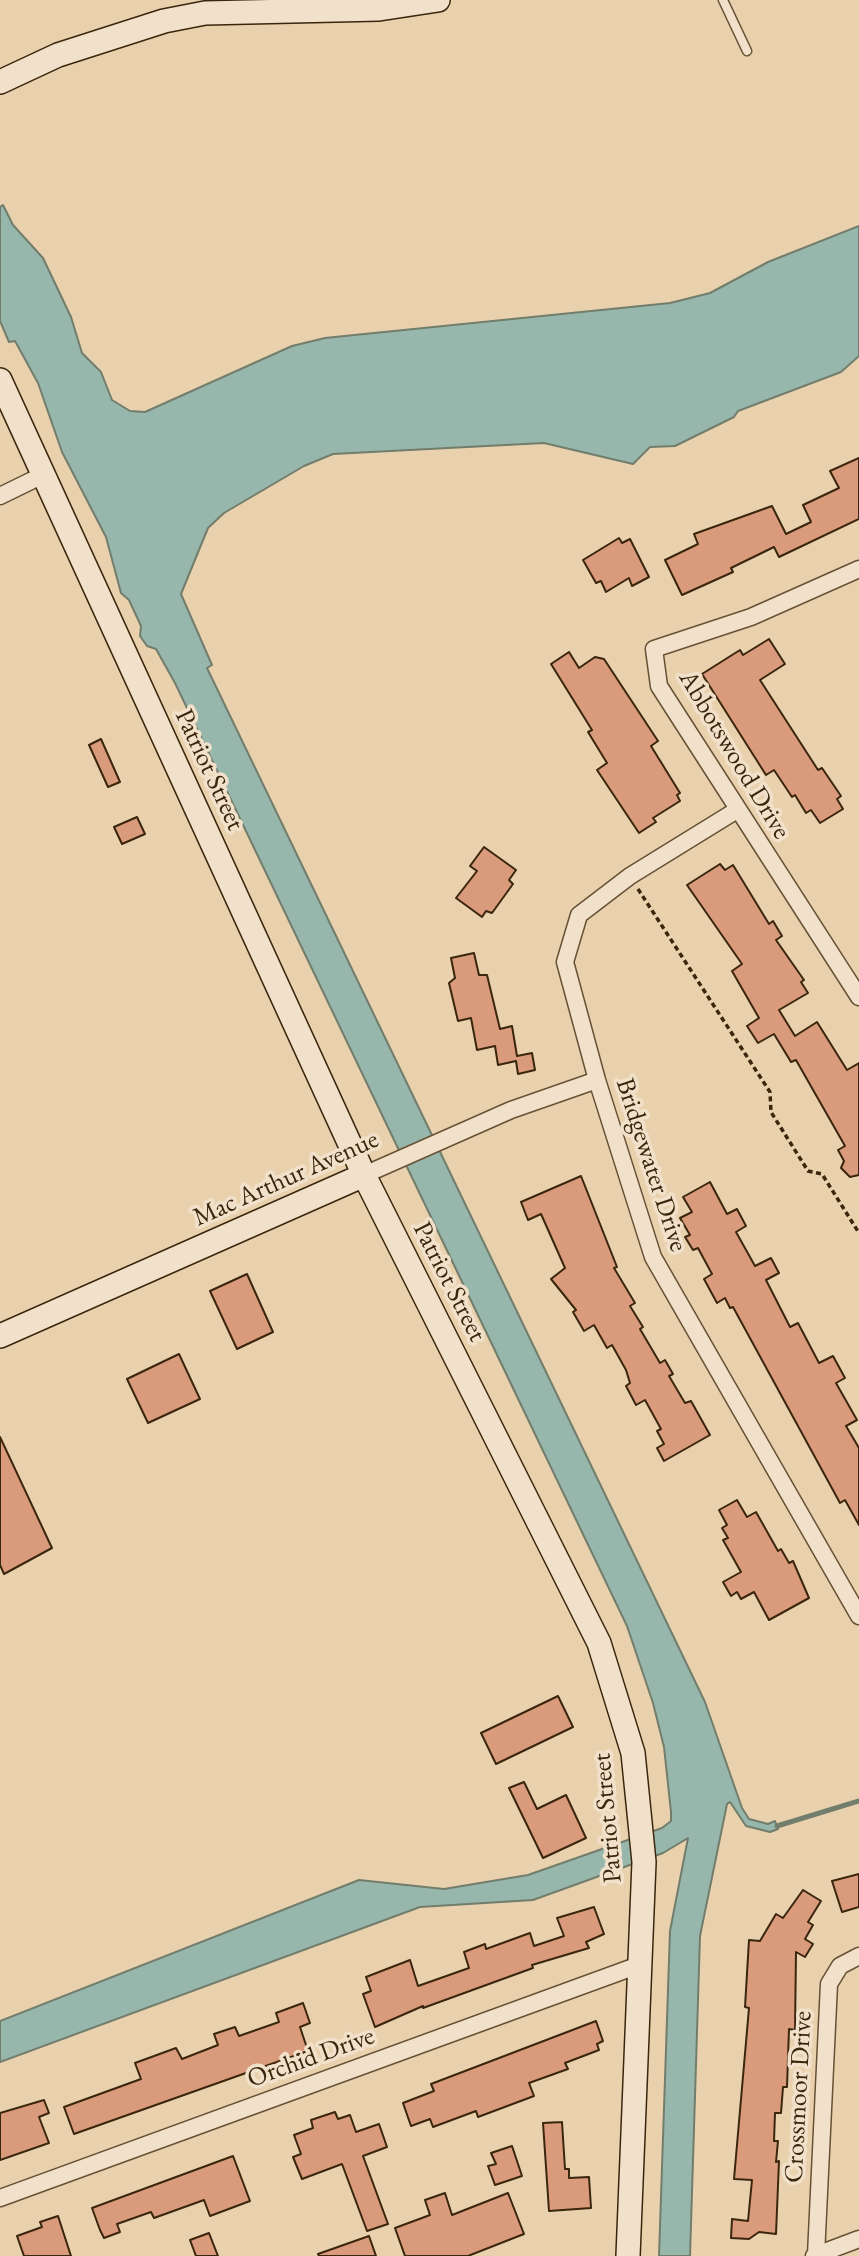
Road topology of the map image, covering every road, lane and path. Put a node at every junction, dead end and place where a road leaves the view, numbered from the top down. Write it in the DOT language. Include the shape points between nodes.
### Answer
graph roads {
  1 [pos="439,0"];
  2 [pos="723,0"];
  3 [pos="747,51"];
  4 [pos="0,82"];
  5 [pos="0,380"];
  6 [pos="43,475"];
  7 [pos="0,496"];
  8 [pos="859,569"];
  9 [pos="737,810"];
  10 [pos="630,876"];
  11 [pos="859,997"];
  12 [pos="597,1080"];
  13 [pos="364,1175"];
  14 [pos="859,1233"];
  15 [pos="0,1336"];
  16 [pos="859,1616"];
  17 [pos="859,1956"];
  18 [pos="639,1965"];
  19 [pos="0,2198"];
  20 [pos="859,2239"];
  21 [pos="628,2256"];
  22 [pos="815,2256"];
  1 -- 4 [label="main road" via="379,9 205,13 164,21 58,55"];
  2 -- 3 [label="lane"];
  5 -- 6 [label="main road, Patriot Street"];
  6 -- 7 [label="street"];
  6 -- 13 [label="main road, Patriot Street"];
  8 -- 9 [label="street, Abbotswood Drive" via="751,617 654,649 659,686"];
  9 -- 10 [label="street, Bridgewater Drive"];
  9 -- 11 [label="street, Abbotswood Drive"];
  10 -- 12 [label="street, Bridgewater Drive" via="579,915 565,962"];
  10 -- 14 [label="path" via="770,1092 771,1112 808,1171 822,1174"];
  12 -- 13 [label="street, Mac Arthur Avenue" via="511,1110"];
  12 -- 16 [label="street, Bridgewater Drive" via="653,1257"];
  13 -- 15 [label="main road, Mac Arthur Avenue"];
  13 -- 18 [label="main road, Patriot Street" via="599,1643 633,1753 644,1862"];
  17 -- 22 [label="street, Crossmoor Drive" via="840,1966 829,1984"];
  18 -- 19 [label="street, Orchid Drive"];
  18 -- 21 [label="main road, Patriot Street"];
  20 -- 22 [label="street"];
}
